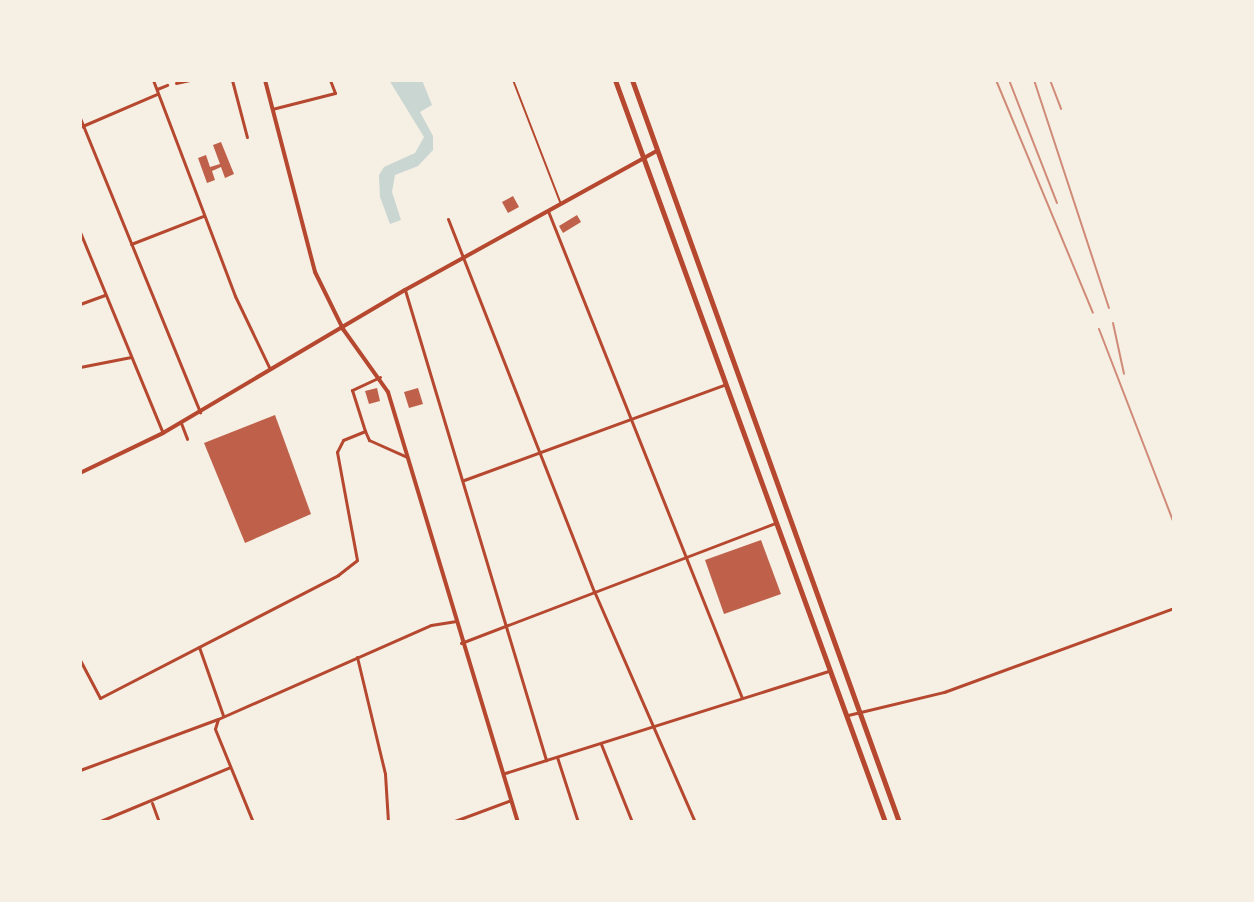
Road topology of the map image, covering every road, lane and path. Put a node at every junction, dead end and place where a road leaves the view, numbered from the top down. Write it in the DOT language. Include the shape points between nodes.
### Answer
graph roads {
  1 [pos="153,80"];
  2 [pos="190,80"];
  3 [pos="232,80"];
  4 [pos="265,80"];
  5 [pos="330,80"];
  6 [pos="513,80"];
  7 [pos="615,80"];
  8 [pos="632,80"];
  9 [pos="176,83"];
  10 [pos="167,85"];
  11 [pos="157,91"];
  12 [pos="272,109"];
  13 [pos="80,118"];
  14 [pos="81,126"];
  15 [pos="247,137"];
  16 [pos="657,151"];
  17 [pos="644,158"];
  18 [pos="560,202"];
  19 [pos="547,209"];
  20 [pos="204,216"];
  21 [pos="448,219"];
  22 [pos="80,232"];
  23 [pos="131,244"];
  24 [pos="465,256"];
  25 [pos="405,290"];
  26 [pos="105,295"];
  27 [pos="80,304"];
  28 [pos="343,329"];
  29 [pos="131,357"];
  30 [pos="80,367"];
  31 [pos="271,371"];
  32 [pos="380,377"];
  33 [pos="739,379"];
  34 [pos="726,384"];
  35 [pos="200,412"];
  36 [pos="633,420"];
  37 [pos="181,423"];
  38 [pos="365,431"];
  39 [pos="163,433"];
  40 [pos="187,439"];
  41 [pos="541,453"];
  42 [pos="410,460"];
  43 [pos="80,473"];
  44 [pos="464,480"];
  45 [pos="789,517"];
  46 [pos="776,522"];
  47 [pos="685,557"];
  48 [pos="594,591"];
  49 [pos="820,605"];
  50 [pos="1174,608"];
  51 [pos="807,610"];
  52 [pos="455,621"];
  53 [pos="504,625"];
  54 [pos="828,627"];
  55 [pos="815,631"];
  56 [pos="461,643"];
  57 [pos="199,647"];
  58 [pos="357,657"];
  59 [pos="80,660"];
  60 [pos="829,671"];
  61 [pos="742,698"];
  62 [pos="859,711"];
  63 [pos="224,716"];
  64 [pos="845,716"];
  65 [pos="218,719"];
  66 [pos="652,727"];
  67 [pos="601,743"];
  68 [pos="557,757"];
  69 [pos="546,760"];
  70 [pos="230,767"];
  71 [pos="80,770"];
  72 [pos="503,774"];
  73 [pos="511,800"];
  74 [pos="152,802"];
  75 [pos="895,813"];
  76 [pos="884,820"];
  77 [pos="98,822"];
  78 [pos="159,822"];
  79 [pos="253,822"];
  80 [pos="388,822"];
  81 [pos="452,822"];
  82 [pos="518,822"];
  83 [pos="578,822"];
  84 [pos="632,822"];
  85 [pos="695,822"];
  86 [pos="899,822"];
  1 -- 11 [label="street"];
  2 -- 9 [label="street"];
  3 -- 15 [label="street"];
  4 -- 12 [label="main road"];
  5 -- 12 [label="street" via="335,93"];
  6 -- 18 [label="lane"];
  7 -- 17 [label="main road"];
  8 -- 16 [label="main road"];
  10 -- 11 [label="street"];
  11 -- 14 [label="street"];
  11 -- 20 [label="street"];
  12 -- 28 [label="main road" via="315,272"];
  13 -- 14 [label="street"];
  14 -- 23 [label="street"];
  16 -- 17 [label="main road"];
  16 -- 33 [label="main road"];
  17 -- 18 [label="main road"];
  17 -- 34 [label="main road"];
  18 -- 19 [label="main road"];
  19 -- 24 [label="main road"];
  19 -- 36 [label="street"];
  20 -- 23 [label="street"];
  20 -- 31 [label="street"];
  21 -- 24 [label="street"];
  22 -- 26 [label="street"];
  23 -- 35 [label="street"];
  24 -- 25 [label="main road"];
  24 -- 41 [label="street"];
  25 -- 28 [label="main road"];
  25 -- 44 [label="street"];
  26 -- 27 [label="street"];
  26 -- 29 [label="street"];
  28 -- 31 [label="main road"];
  28 -- 32 [label="main road"];
  29 -- 30 [label="street"];
  29 -- 39 [label="street"];
  31 -- 35 [label="main road"];
  32 -- 38 [label="street" via="352,390"];
  32 -- 42 [label="main road"];
  33 -- 34 [label="main road"];
  33 -- 45 [label="main road"];
  34 -- 36 [label="street"];
  34 -- 46 [label="main road"];
  35 -- 37 [label="main road"];
  36 -- 41 [label="street"];
  36 -- 47 [label="street"];
  37 -- 39 [label="main road"];
  37 -- 40 [label="street"];
  38 -- 42 [label="street" via="369,440"];
  38 -- 57 [label="street" via="343,440 337,452 358,558 338,575"];
  39 -- 43 [label="main road"];
  41 -- 44 [label="street"];
  41 -- 48 [label="street"];
  42 -- 52 [label="main road"];
  44 -- 53 [label="street"];
  45 -- 46 [label="main road"];
  45 -- 49 [label="main road"];
  46 -- 47 [label="street"];
  46 -- 51 [label="main road"];
  47 -- 48 [label="street"];
  47 -- 61 [label="street"];
  48 -- 53 [label="street"];
  48 -- 66 [label="street"];
  49 -- 51 [label="main road"];
  49 -- 54 [label="main road"];
  50 -- 62 [label="street" via="944,692"];
  51 -- 55 [label="main road"];
  52 -- 56 [label="main road"];
  52 -- 58 [label="street" via="431,625"];
  53 -- 56 [label="street"];
  53 -- 69 [label="street"];
  54 -- 55 [label="main road"];
  54 -- 62 [label="main road"];
  55 -- 60 [label="main road"];
  56 -- 72 [label="main road"];
  57 -- 59 [label="street" via="98,698"];
  57 -- 63 [label="street"];
  58 -- 63 [label="street"];
  58 -- 80 [label="street" via="385,774"];
  60 -- 61 [label="street"];
  60 -- 64 [label="main road"];
  61 -- 66 [label="street"];
  62 -- 64 [label="street"];
  62 -- 75 [label="main road"];
  63 -- 65 [label="street"];
  64 -- 76 [label="main road"];
  65 -- 70 [label="street" via="215,729"];
  65 -- 71 [label="street"];
  66 -- 67 [label="street"];
  66 -- 85 [label="street"];
  67 -- 68 [label="street"];
  67 -- 84 [label="street"];
  68 -- 69 [label="street"];
  68 -- 83 [label="street"];
  69 -- 72 [label="street"];
  70 -- 74 [label="street"];
  70 -- 79 [label="street"];
  72 -- 73 [label="main road"];
  73 -- 81 [label="street"];
  73 -- 82 [label="main road"];
  74 -- 77 [label="street"];
  74 -- 78 [label="street"];
  75 -- 76 [label="main road"];
  75 -- 86 [label="main road"];
}
